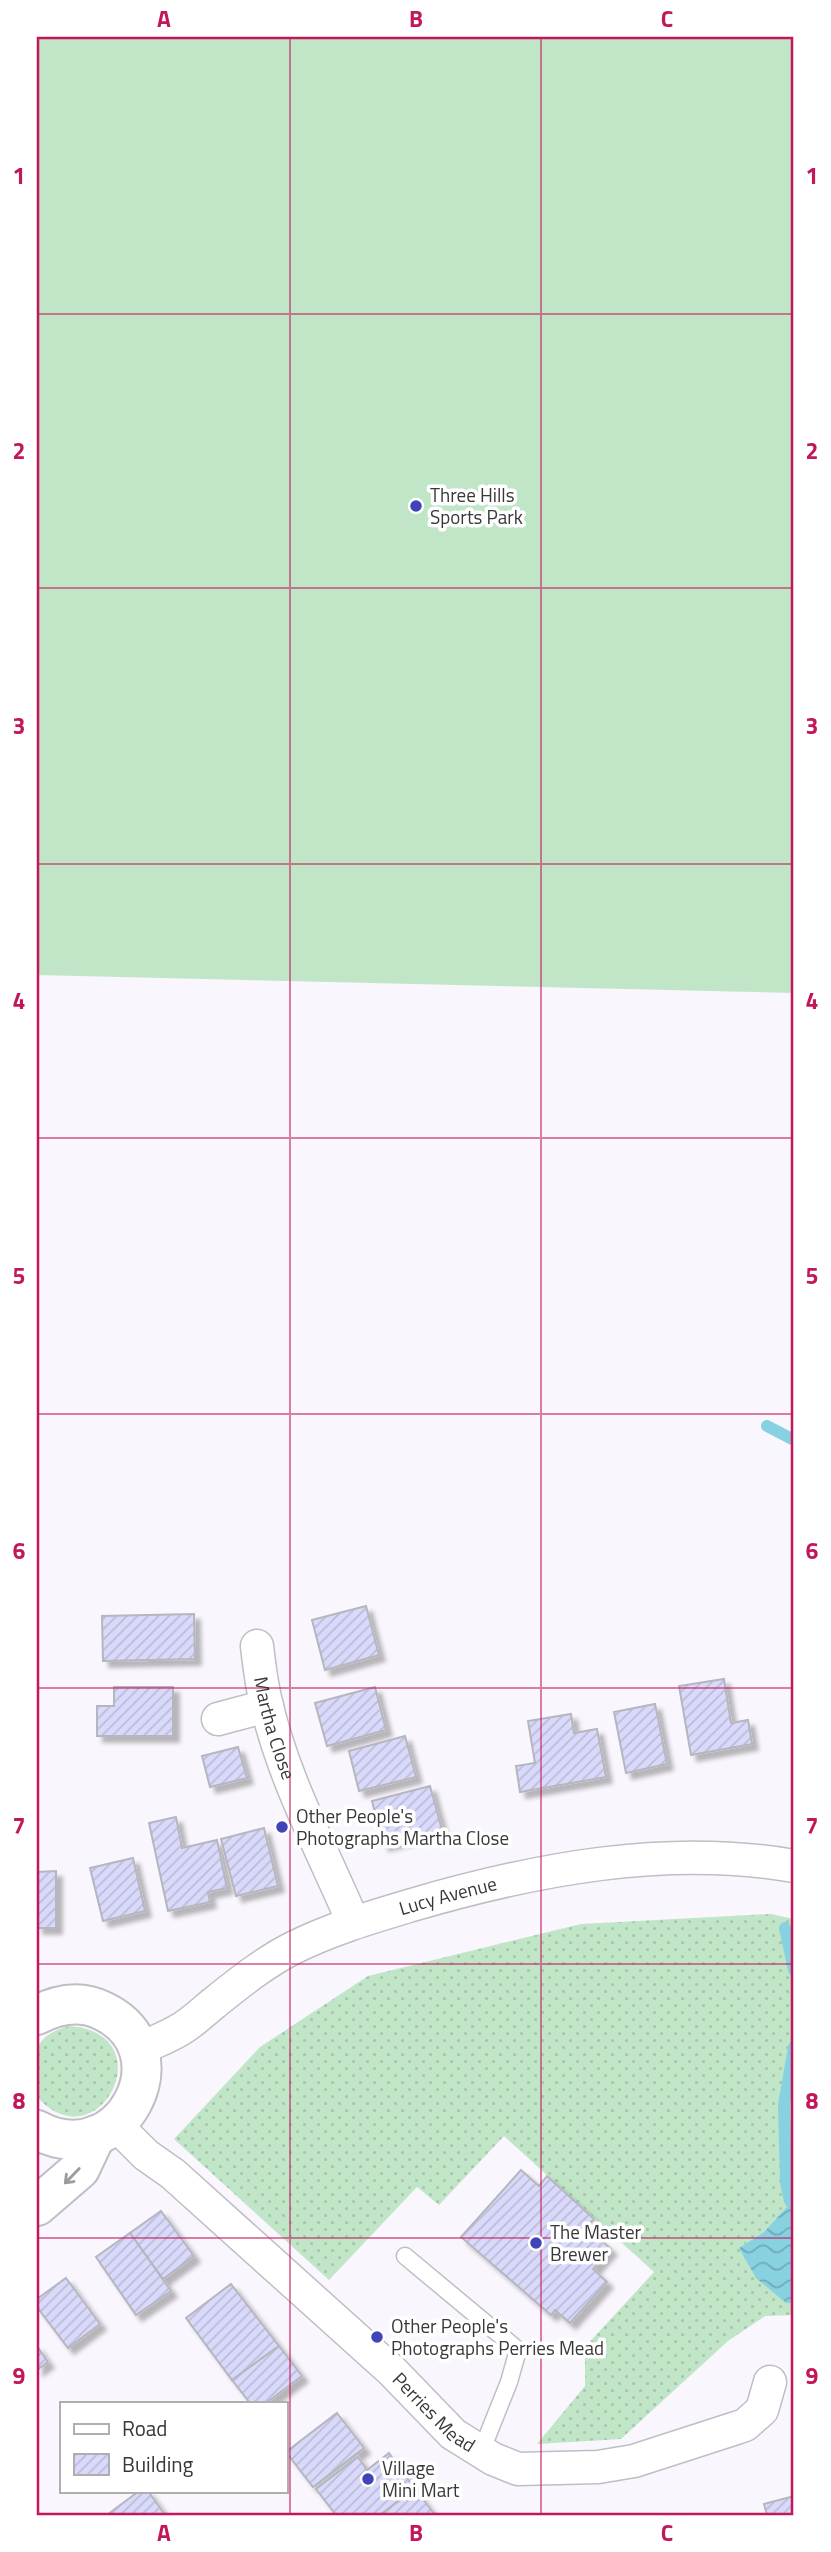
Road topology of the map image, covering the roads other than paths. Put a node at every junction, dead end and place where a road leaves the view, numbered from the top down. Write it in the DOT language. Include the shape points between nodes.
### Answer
graph roads {
  1 [pos="257,1646"];
  2 [pos="267,1706"];
  3 [pos="218,1719"];
  4 [pos="794,1866"];
  5 [pos="353,1922"];
  6 [pos="37,2015"];
  7 [pos="138,2050"];
  8 [pos="37,2130"];
  9 [pos="106,2130"];
  10 [pos="37,2206"];
  11 [pos="405,2256"];
  12 [pos="770,2382"];
  13 [pos="481,2452"];
  1 -- 2 [label="street, Martha Close"];
  2 -- 3 [label="street"];
  2 -- 5 [label="street, Martha Close" via="302,1808"];
  4 -- 5 [label="street, Lucy Avenue" via="702,1857 609,1862 444,1895"];
  5 -- 7 [label="street, Lucy Avenue" via="292,1949 236,1985 181,2029"];
  6 -- 7 [label="street" via="72,2004 94,2006 127,2029"];
  7 -- 9 [label="street" via="142,2070 139,2091 130,2110"];
  8 -- 9 [label="street" via="64,2139 83,2139"];
  9 -- 10 [label="street, one-way" via="80,2169"];
  9 -- 13 [label="street, Perries Mead" via="173,2174 392,2371 453,2434"];
  11 -- 13 [label="lane" via="518,2350"];
  12 -- 13 [label="street, Perries Mead" via="762,2410 745,2425 634,2462 518,2469"];
}
